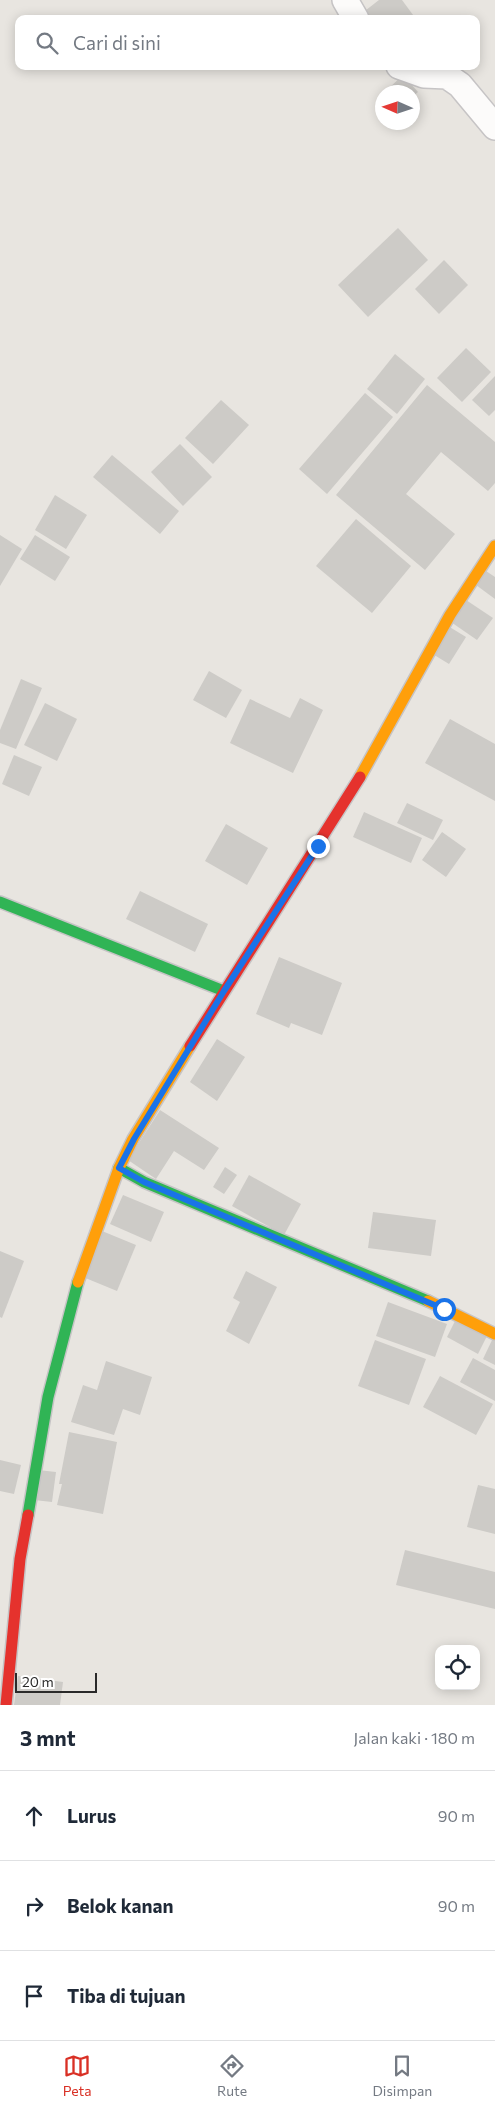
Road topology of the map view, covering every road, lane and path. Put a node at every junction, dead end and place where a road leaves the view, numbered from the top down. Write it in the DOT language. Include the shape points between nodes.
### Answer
graph roads {
  1 [pos="345,0"];
  2 [pos="354,15"];
  3 [pos="412,70"];
  4 [pos="495,127"];
  5 [pos="492,556"];
  6 [pos="0,902"];
  7 [pos="224,991"];
  8 [pos="119,1168"];
  9 [pos="495,1334"];
  10 [pos="6,1705"];
  1 -- 2 [label="street"];
  3 -- 4 [label="street" via="447,76 460,85"];
  5 -- 7 [label="street" via="450,615 365,769"];
  6 -- 7 [label="street"];
  7 -- 8 [label="street"];
  8 -- 9 [label="street" via="282,1242 451,1311"];
  8 -- 10 [label="street" via="75,1289 48,1396 20,1559"];
}
